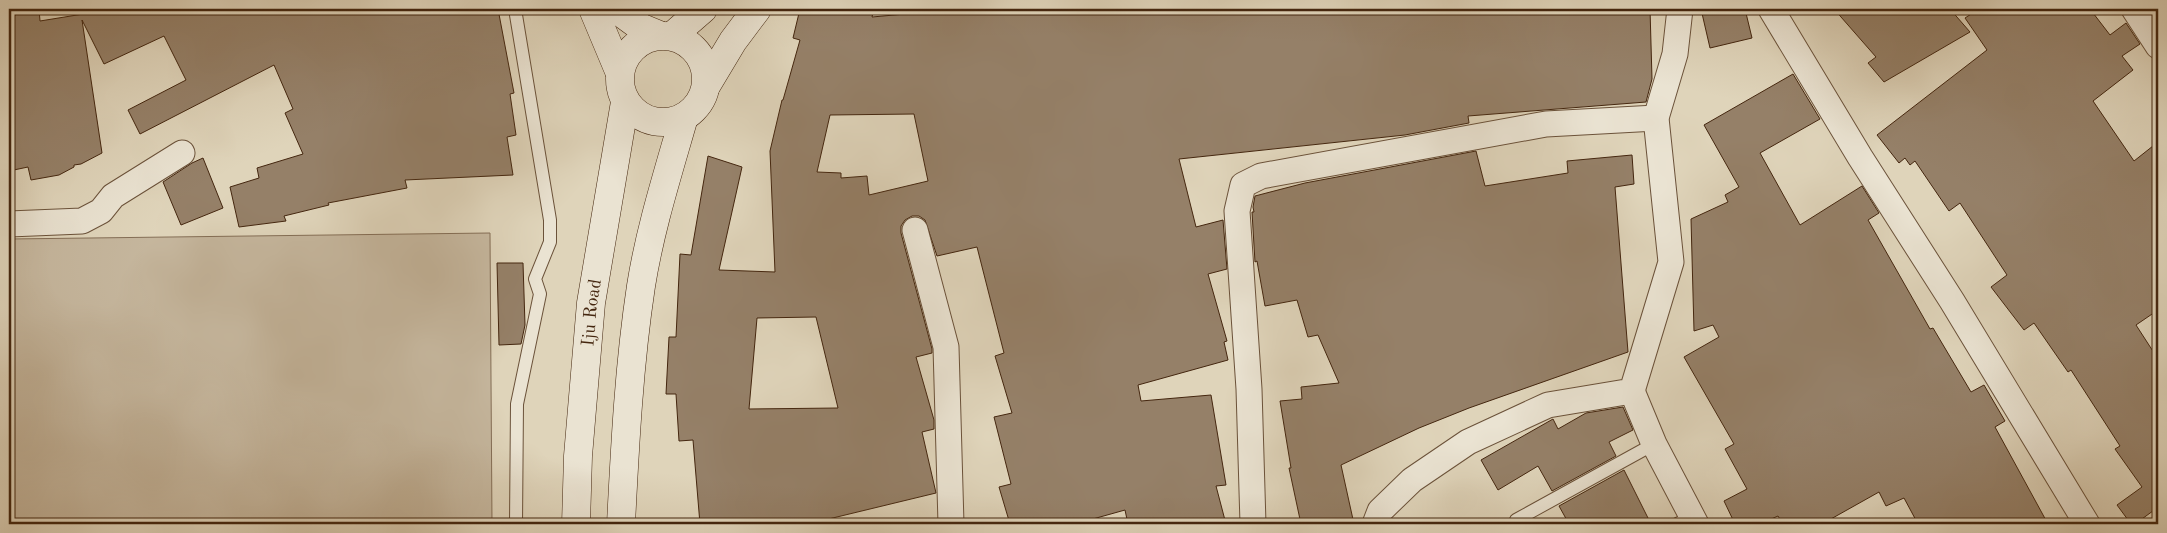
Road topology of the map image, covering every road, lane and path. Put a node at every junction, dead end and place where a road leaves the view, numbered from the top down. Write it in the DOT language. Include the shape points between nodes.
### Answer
graph roads {
  1 [pos="515,9"];
  2 [pos="593,9"];
  3 [pos="616,9"];
  4 [pos="703,9"];
  5 [pos="757,9"];
  6 [pos="1680,9"];
  7 [pos="1771,9"];
  8 [pos="2134,9"];
  9 [pos="665,36"];
  10 [pos="2158,46"];
  11 [pos="619,70"];
  12 [pos="706,86"];
  13 [pos="625,102"];
  14 [pos="684,117"];
  15 [pos="1656,118"];
  16 [pos="182,153"];
  17 [pos="9,224"];
  18 [pos="915,230"];
  19 [pos="1632,391"];
  20 [pos="1654,444"];
  21 [pos="1516,520"];
  22 [pos="1688,522"];
  23 [pos="516,524"];
  24 [pos="576,524"];
  25 [pos="621,524"];
  26 [pos="951,524"];
  27 [pos="1253,524"];
  28 [pos="1375,524"];
  29 [pos="2087,524"];
  1 -- 23 [label="lane" via="550,220 550,242 535,280 540,294 516,404"];
  2 -- 11 [label="main road"];
  3 -- 9 [label="main road" via="642,28"];
  4 -- 9 [label="main road"];
  5 -- 12 [label="main road"];
  6 -- 15 [label="street" via="1675,54"];
  7 -- 29 [label="street"];
  8 -- 10 [label="street"];
  9 -- 11 [label="main road" via="641,41 627,53"];
  9 -- 12 [label="main road" via="692,45 704,64"];
  11 -- 13 [label="main road" via="619,87"];
  12 -- 14 [label="main road" via="702,99"];
  13 -- 14 [label="main road" via="636,114 651,121 668,123"];
  13 -- 24 [label="main road, Iju Road" via="590,303"];
  14 -- 25 [label="main road" via="656,212 642,285 629,378"];
  15 -- 19 [label="street" via="1672,262"];
  15 -- 27 [label="street" via="1546,124 1261,176 1243,185 1237,211 1249,389"];
  16 -- 17 [label="street" via="113,196 101,211 82,221"];
  18 -- 26 [label="street" via="946,347"];
  19 -- 20 [label="street"];
  19 -- 28 [label="street" via="1548,404 1468,442 1412,480 1380,511"];
  20 -- 21 [label="lane"];
  20 -- 22 [label="street"];
}
